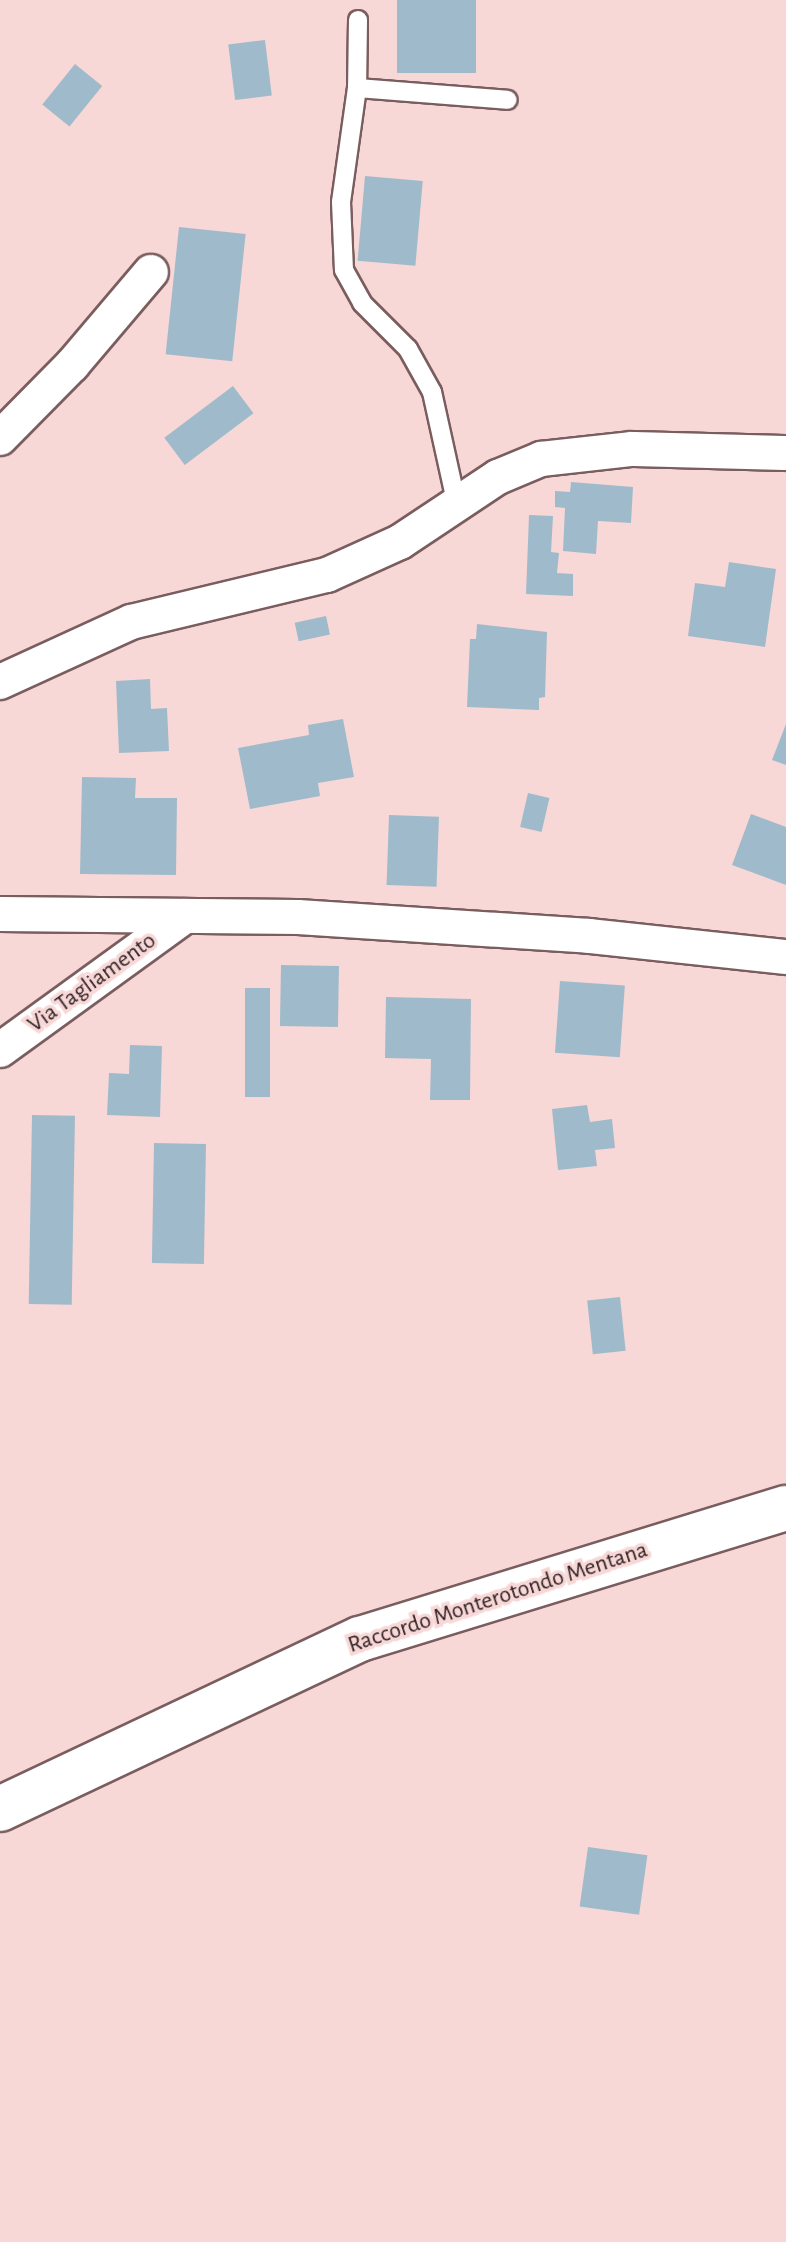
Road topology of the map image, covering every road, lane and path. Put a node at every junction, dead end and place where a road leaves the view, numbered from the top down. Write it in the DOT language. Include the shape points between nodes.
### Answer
graph roads {
  1 [pos="358,20"];
  2 [pos="357,88"];
  3 [pos="508,100"];
  4 [pos="151,272"];
  5 [pos="0,438"];
  6 [pos="786,453"];
  7 [pos="457,506"];
  8 [pos="0,682"];
  9 [pos="0,914"];
  10 [pos="185,916"];
  11 [pos="786,957"];
  12 [pos="0,1050"];
  13 [pos="786,1508"];
  14 [pos="0,1809"];
  1 -- 2 [label="lane"];
  2 -- 3 [label="lane"];
  2 -- 7 [label="lane" via="341,202 344,270 362,303 408,349 432,392"];
  4 -- 5 [label="street" via="72,365"];
  6 -- 7 [label="street" via="632,449 557,456 511,470"];
  7 -- 8 [label="street" via="400,542 327,575 131,622"];
  9 -- 10 [label="street"];
  10 -- 11 [label="street" via="298,917 589,936"];
  10 -- 12 [label="street, Via Tagliamento"];
  13 -- 14 [label="main road, Raccordo Monterotondo Mentana" via="360,1639"];
}
